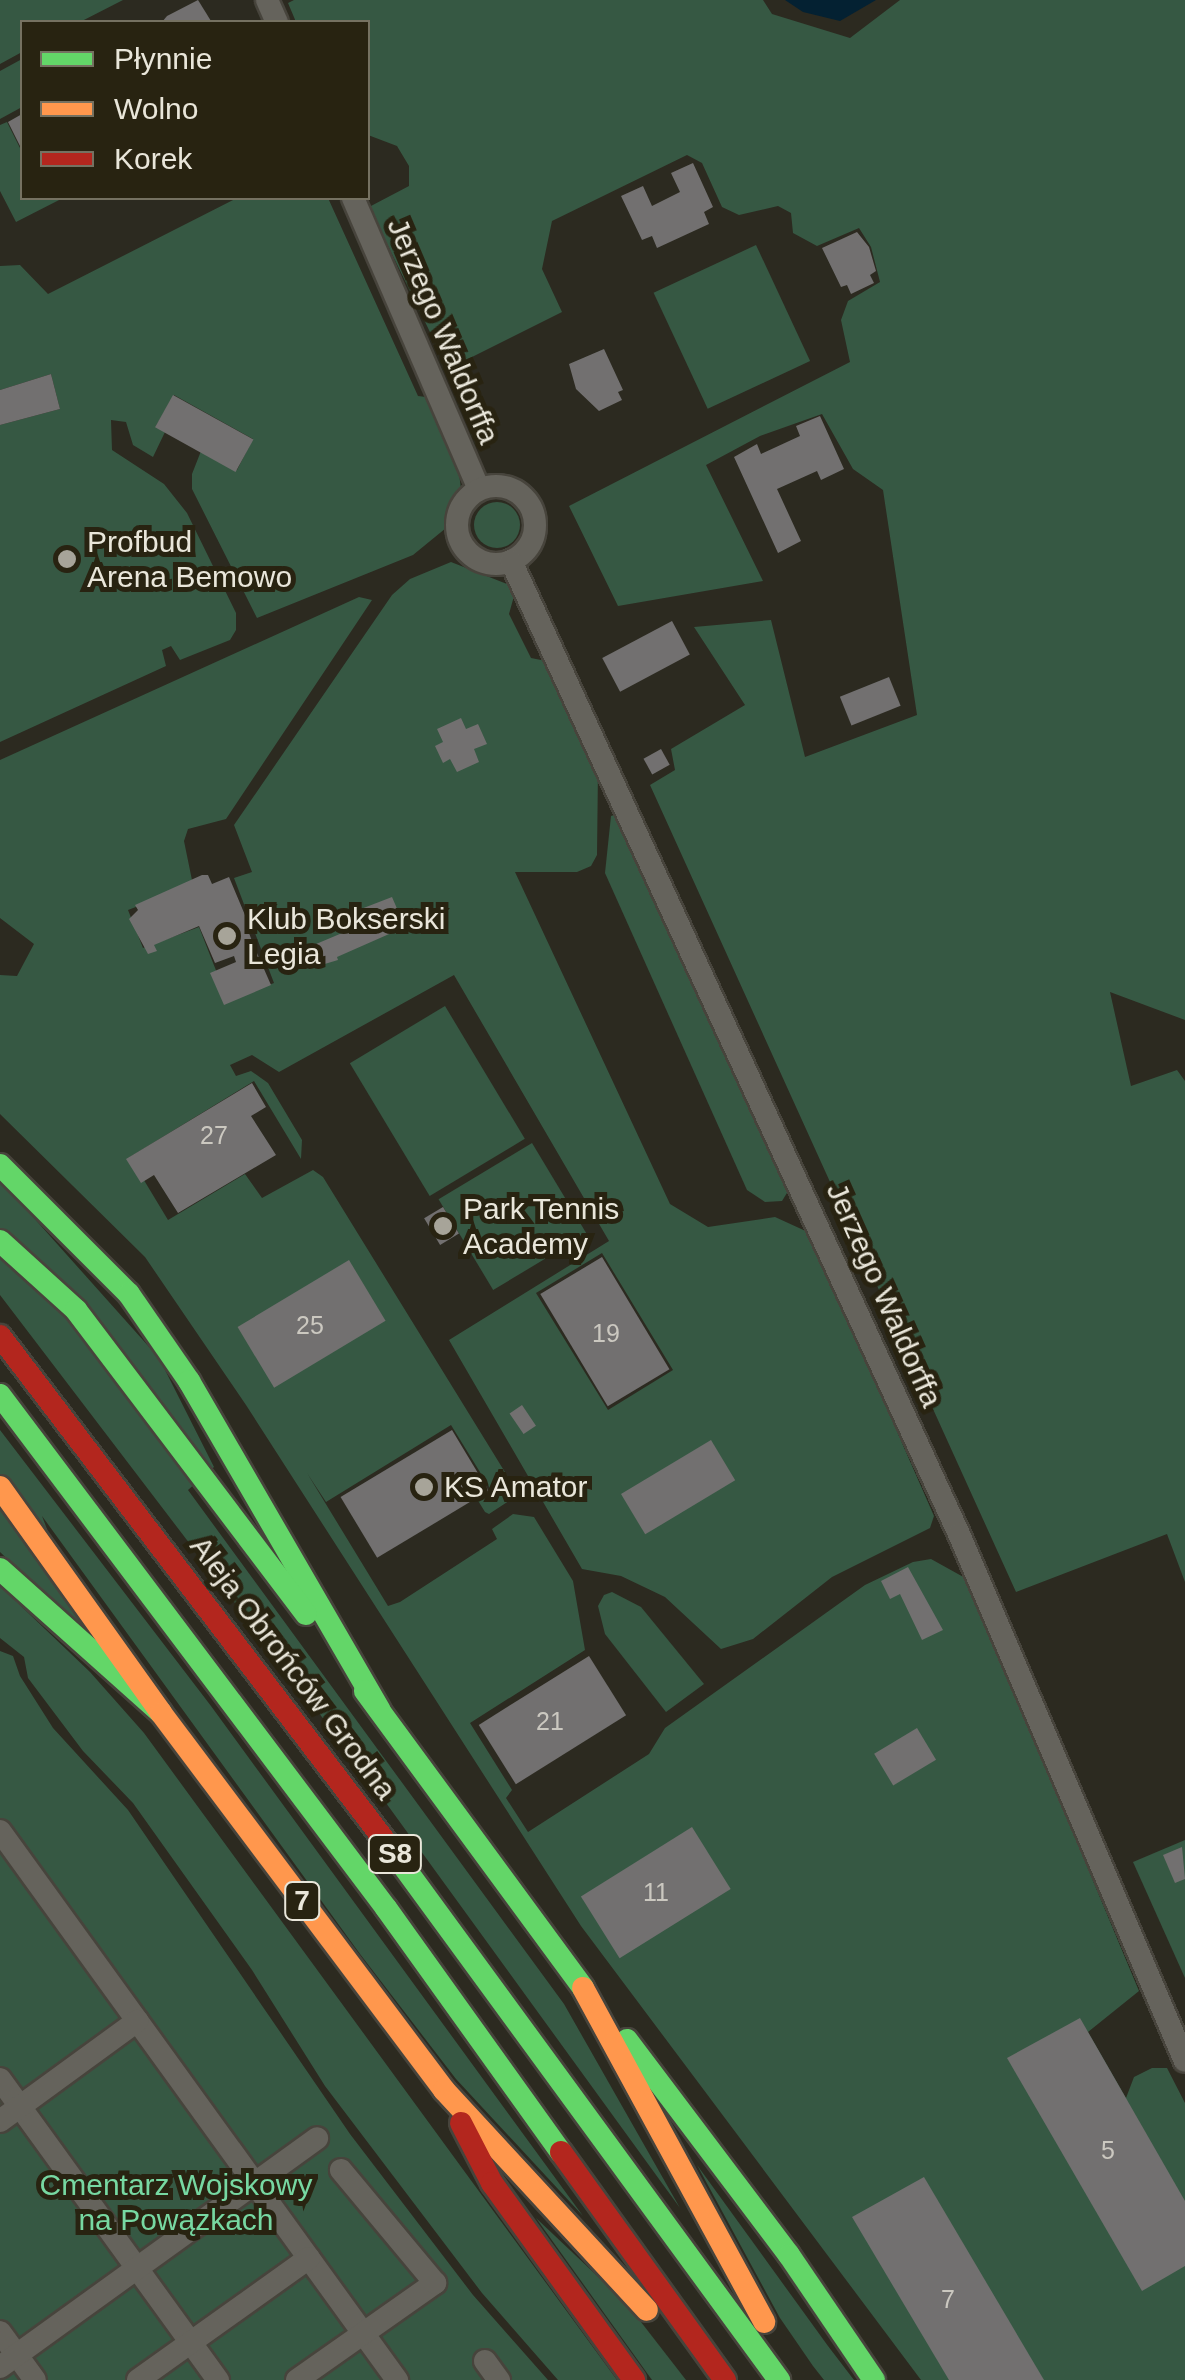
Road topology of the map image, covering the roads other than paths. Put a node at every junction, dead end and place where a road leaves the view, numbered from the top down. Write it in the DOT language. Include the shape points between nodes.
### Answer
graph roads {
  1 [pos="354,200"];
  2 [pos="479,489"];
  3 [pos="511,561"];
  4 [pos="0,1165"];
  5 [pos="0,1241"];
  6 [pos="0,1336"];
  7 [pos="0,1395"];
  8 [pos="0,1486"];
  9 [pos="0,1568"];
  10 [pos="380,1710"];
  11 [pos="161,1713"];
  12 [pos="0,1831"];
  13 [pos="583,1988"];
  14 [pos="137,2020"];
  15 [pos="1185,2060"];
  16 [pos="0,2079"];
  17 [pos="444,2090"];
  18 [pos="20,2107"];
  19 [pos="0,2122"];
  20 [pos="317,2138"];
  21 [pos="341,2170"];
  22 [pos="254,2183"];
  23 [pos="309,2258"];
  24 [pos="137,2268"];
  25 [pos="0,2332"];
  26 [pos="362,2332"];
  27 [pos="191,2342"];
  28 [pos="8,2361"];
  29 [pos="35,2380"];
  30 [pos="138,2380"];
  31 [pos="218,2380"];
  32 [pos="297,2380"];
  33 [pos="397,2380"];
  34 [pos="634,2380"];
  35 [pos="713,2380"];
  36 [pos="725,2380"];
  37 [pos="779,2380"];
  38 [pos="795,2380"];
  39 [pos="874,2380"];
  1 -- 2 [label="street, Jerzego Waldorffa"];
  2 -- 3 [label="street" via="461,507 462,544 478,560"];
  2 -- 3 [label="street" via="514,490 531,506 535,532"];
  3 -- 15 [label="street, Jerzego Waldorffa" via="935,1482"];
  4 -- 10 [label="main road" via="130,1294 190,1381"];
  5 -- 10 [label="main road" via="76,1310"];
  6 -- 37 [label="main road, Aleja Obrońców Grodna / S8" via="438,1911"];
  7 -- 36 [label="main road, S8" via="386,1908"];
  8 -- 11 [label="main road, 7"];
  9 -- 11 [label="main road"];
  10 -- 13 [label="main road"];
  11 -- 17 [label="main road, 7"];
  12 -- 14 [label="street"];
  13 -- 38 [label="main road"];
  13 -- 39 [label="main road" via="712,2150"];
  14 -- 18 [label="street"];
  14 -- 22 [label="street"];
  16 -- 18 [label="street"];
  17 -- 34 [label="main road" via="492,2183"];
  17 -- 35 [label="main road, 7"];
  18 -- 19 [label="street"];
  18 -- 24 [label="street"];
  20 -- 22 [label="street"];
  21 -- 26 [label="street" via="435,2284"];
  22 -- 23 [label="street"];
  22 -- 24 [label="street"];
  23 -- 26 [label="street"];
  23 -- 27 [label="street"];
  24 -- 27 [label="street"];
  24 -- 28 [label="street"];
  25 -- 28 [label="street"];
  26 -- 32 [label="street"];
  26 -- 33 [label="street"];
  27 -- 30 [label="street"];
  27 -- 31 [label="street"];
  28 -- 29 [label="street"];
}
